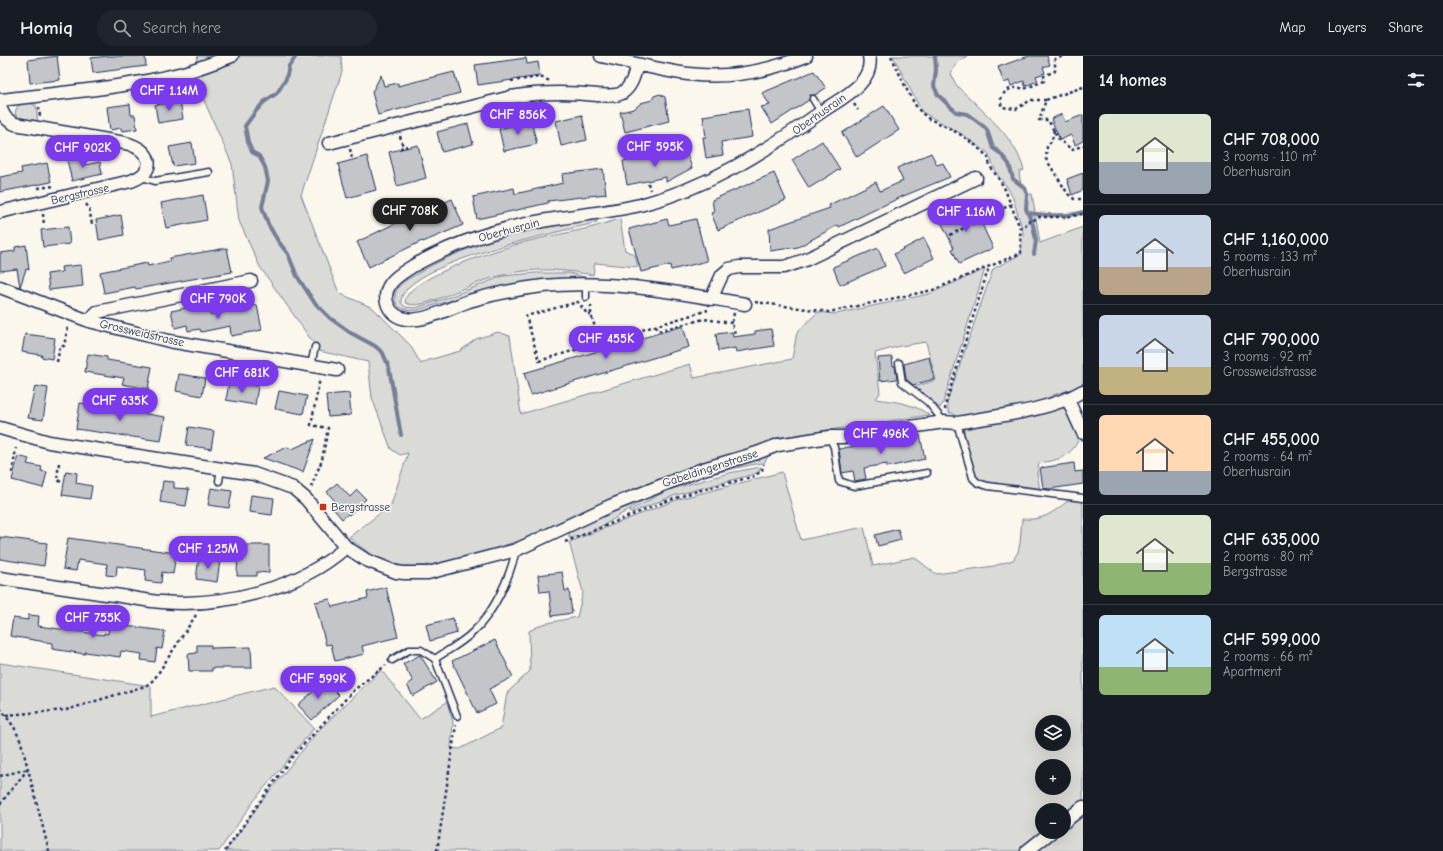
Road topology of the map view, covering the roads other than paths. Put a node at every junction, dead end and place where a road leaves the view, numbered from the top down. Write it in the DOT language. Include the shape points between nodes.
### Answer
graph roads {
  1 [pos="232,56"];
  2 [pos="601,56"];
  3 [pos="806,56"];
  4 [pos="869,56"];
  5 [pos="638,64"];
  6 [pos="159,78"];
  7 [pos="162,93"];
  8 [pos="813,99"];
  9 [pos="0,100"];
  10 [pos="0,106"];
  11 [pos="822,112"];
  12 [pos="329,143"];
  13 [pos="209,172"];
  14 [pos="142,177"];
  15 [pos="976,178"];
  16 [pos="0,212"];
  17 [pos="252,281"];
  18 [pos="589,284"];
  19 [pos="0,287"];
  20 [pos="586,297"];
  21 [pos="711,299"];
  22 [pos="740,303"];
  23 [pos="89,321"];
  24 [pos="315,347"];
  25 [pos="899,363"];
  26 [pos="311,365"];
  27 [pos="337,370"];
  28 [pos="1083,391"];
  29 [pos="1068,400"];
  30 [pos="944,422"];
  31 [pos="957,423"];
  32 [pos="0,428"];
  33 [pos="1083,433"];
  34 [pos="829,437"];
  35 [pos="221,468"];
  36 [pos="927,473"];
  37 [pos="219,481"];
  38 [pos="1083,498"];
  39 [pos="346,548"];
  40 [pos="516,550"];
  41 [pos="0,578"];
  42 [pos="435,659"];
  43 [pos="392,660"];
  44 [pos="456,716"];
  45 [pos="1083,807"];
  46 [pos="1071,816"];
  47 [pos="1042,839"];
  48 [pos="1027,851"];
  1 -- 6 [label="street" via="203,67"];
  2 -- 5 [label="street"];
  3 -- 5 [label="street" via="789,63 730,74 689,74"];
  4 -- 11 [label="street, Oberhusrain" via="871,66 862,82"];
  5 -- 12 [label="street" via="630,87 620,94 609,96 569,92 522,95"];
  6 -- 7 [label="lane"];
  6 -- 9 [label="street" via="117,86"];
  8 -- 11 [label="lane"];
  10 -- 14 [label="street" via="6,119 16,124 138,147 148,159"];
  11 -- 18 [label="street, Oberhusrain" via="758,155 705,183 674,195 617,210 536,222 453,247 392,281 387,288 386,297 394,314 407,320 414,320 492,295 542,286"];
  13 -- 14 [label="lane" via="155,181"];
  14 -- 16 [label="street, Bergstrasse"];
  15 -- 21 [label="street" via="807,261 784,267 729,269 722,276"];
  17 -- 23 [label="street, Grossweidstrasse" via="97,312"];
  18 -- 20 [label="lane"];
  18 -- 21 [label="street, Oberhusrain" via="644,288"];
  19 -- 23 [label="street, Grossweidstrasse"];
  21 -- 22 [label="street, Oberhusrain"];
  23 -- 26 [label="street, Grossweidstrasse" via="169,341"];
  24 -- 26 [label="lane"];
  25 -- 30 [label="lane" via="902,382 928,402"];
  26 -- 27 [label="street, Grossweidstrasse"];
  28 -- 29 [label="street, Gabeldingenstrasse"];
  29 -- 31 [label="street, Gabeldingenstrasse"];
  29 -- 33 [label="street"];
  30 -- 31 [label="street, Gabeldingenstrasse"];
  30 -- 34 [label="street, Gabeldingenstrasse"];
  31 -- 38 [label="lane" via="973,478 978,483"];
  32 -- 35 [label="street" via="49,442"];
  34 -- 36 [label="lane" via="834,447 839,481 854,486"];
  34 -- 40 [label="street, Gabeldingenstrasse" via="778,445 703,469 643,492"];
  35 -- 37 [label="lane"];
  35 -- 39 [label="street" via="254,474 293,488 306,499"];
  39 -- 40 [label="street, Gabeldingenstrasse" via="386,569 404,573 428,573"];
  39 -- 41 [label="street" via="319,568 290,581 250,595 208,601 162,602"];
  40 -- 42 [label="lane" via="505,583 487,615 474,631"];
  42 -- 43 [label="lane" via="421,650 409,650"];
  42 -- 44 [label="lane"];
  45 -- 46 [label="street"];
  47 -- 48 [label="street"];
}
